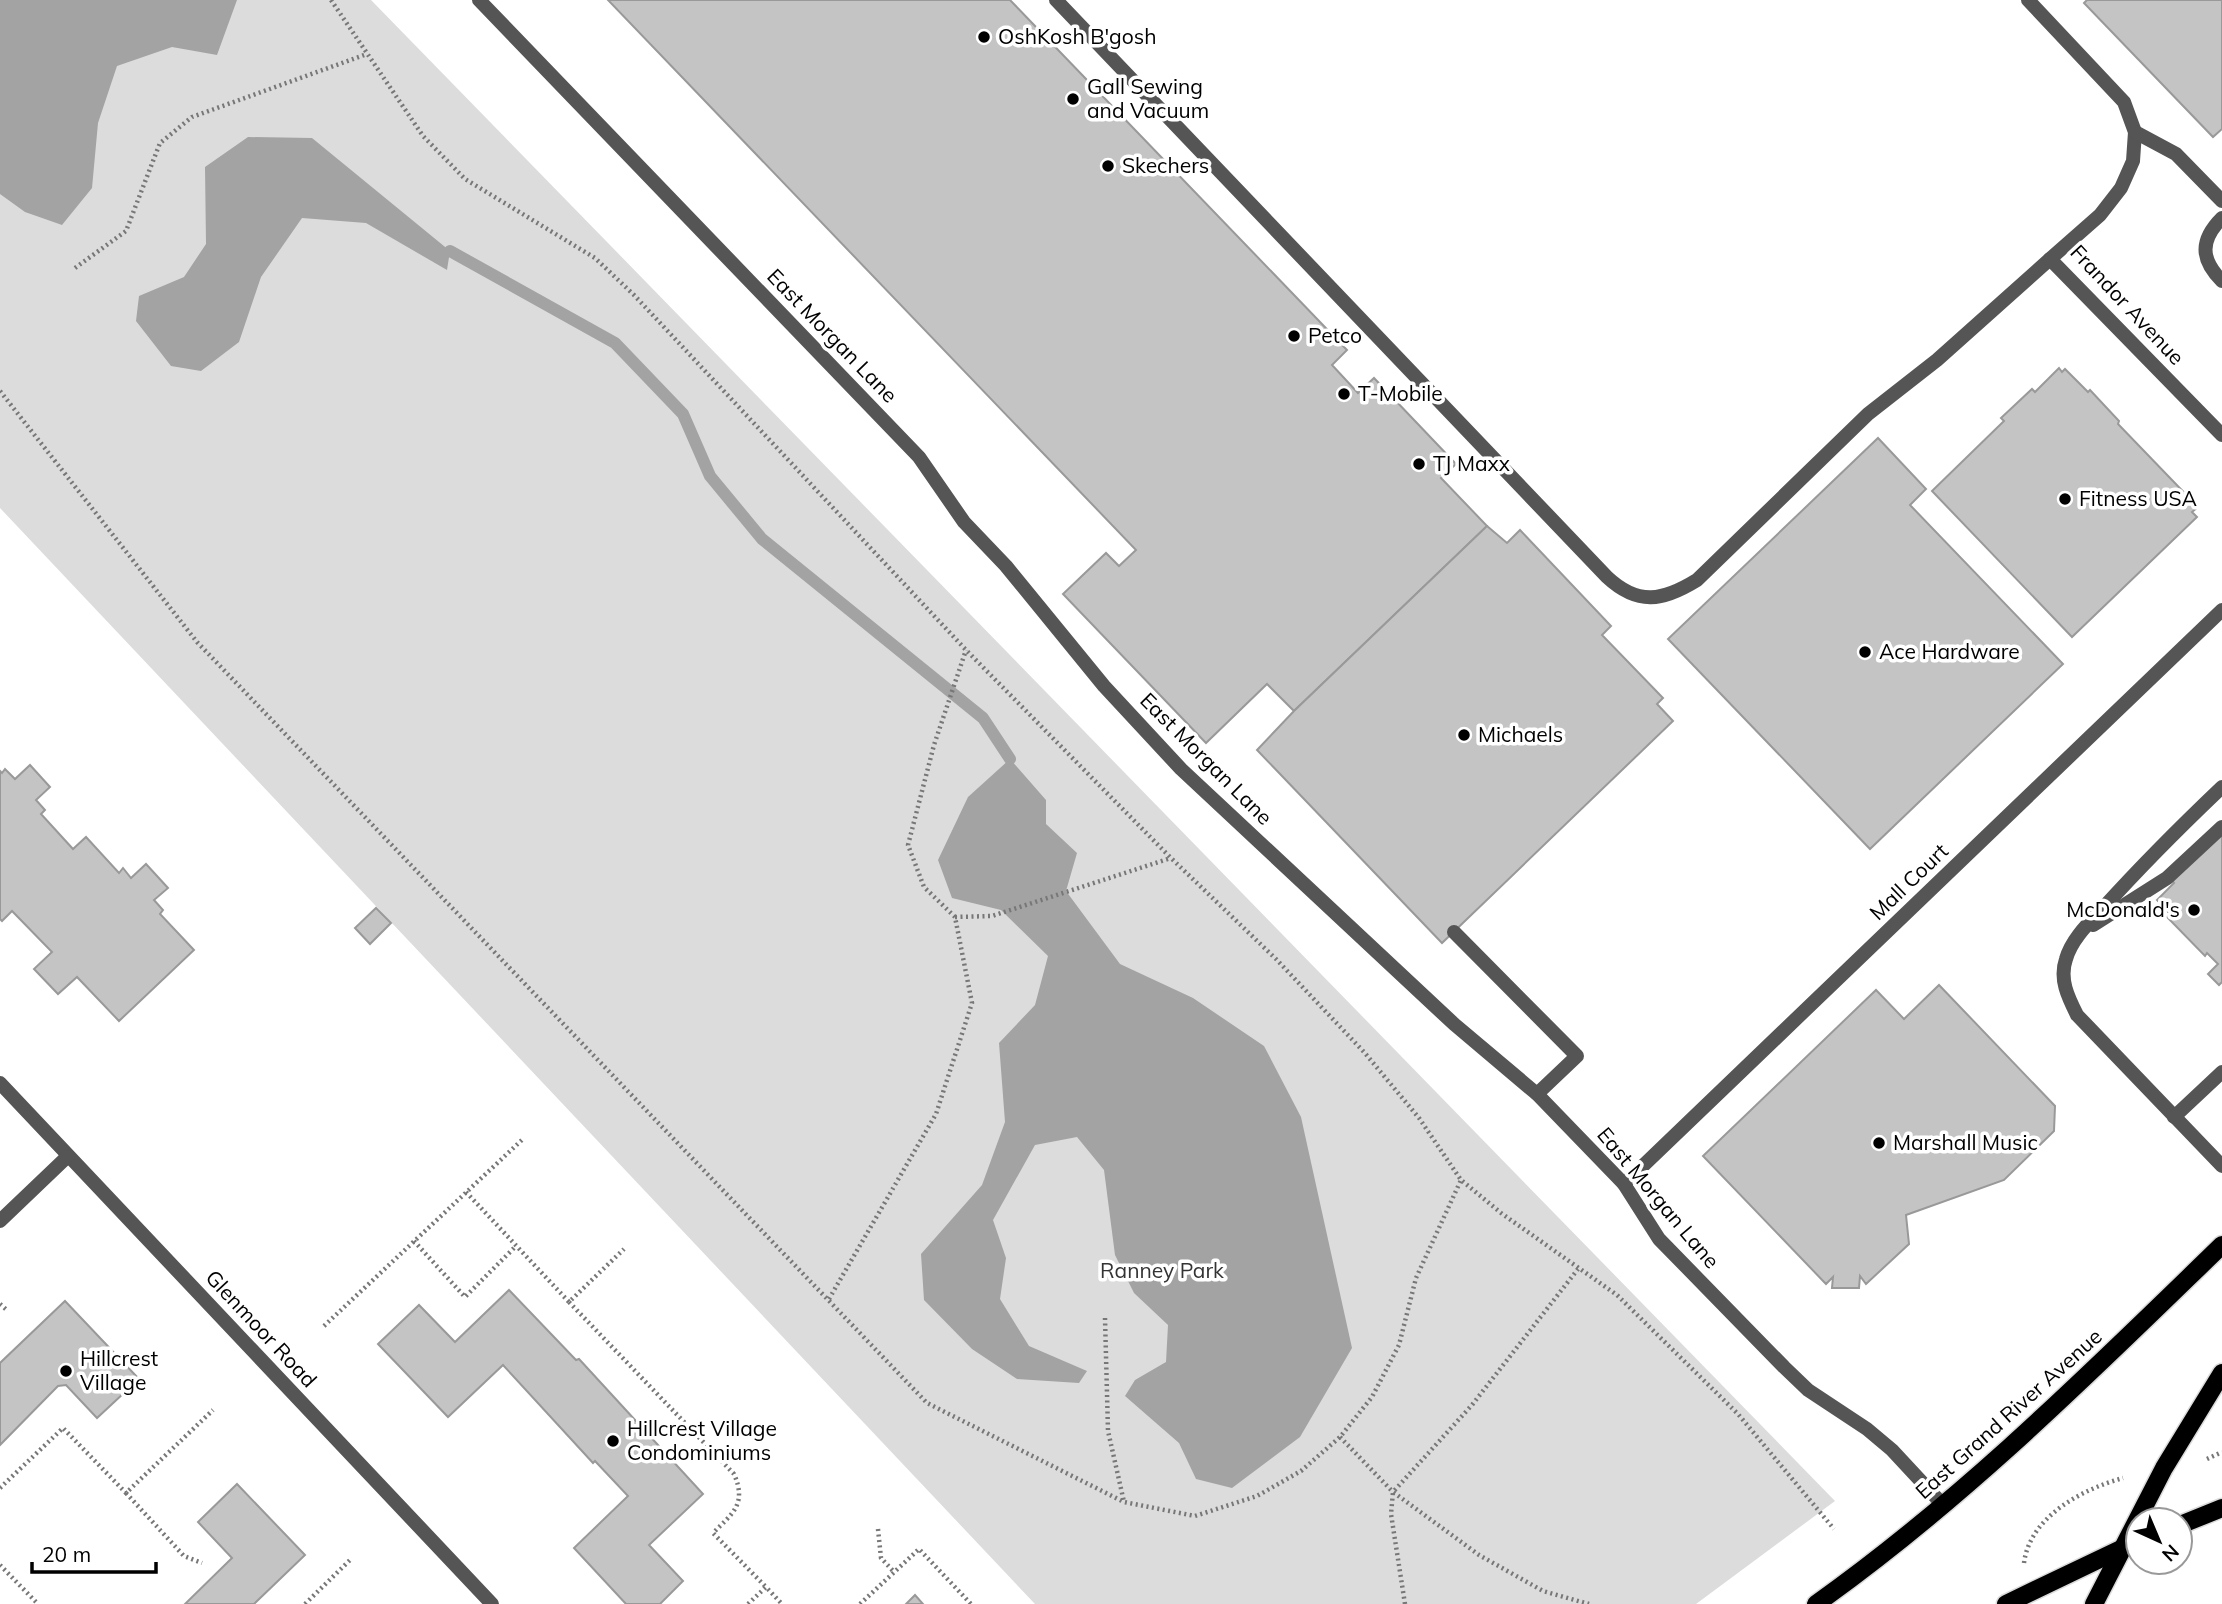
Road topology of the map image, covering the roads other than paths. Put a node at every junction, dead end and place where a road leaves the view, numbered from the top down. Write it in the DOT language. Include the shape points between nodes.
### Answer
graph roads {
  1 [pos="479,0"];
  2 [pos="1056,0"];
  3 [pos="2028,0"];
  4 [pos="2135,132"];
  5 [pos="2222,201"];
  6 [pos="2222,218"];
  7 [pos="2050,259"];
  8 [pos="2222,281"];
  9 [pos="2222,435"];
  10 [pos="2222,610"];
  11 [pos="2222,787"];
  12 [pos="2222,827"];
  13 [pos="1454,932"];
  14 [pos="2076,938"];
  15 [pos="2220,1078"];
  16 [pos="0,1083"];
  17 [pos="1537,1094"];
  18 [pos="2174,1117"];
  19 [pos="68,1156"];
  20 [pos="2222,1166"];
  21 [pos="1624,1184"];
  22 [pos="0,1221"];
  23 [pos="2222,1245"];
  24 [pos="2222,1373"];
  25 [pos="1944,1506"];
  26 [pos="2147,1506"];
  27 [pos="2222,1508"];
  28 [pos="2194,1519"];
  29 [pos="2124,1549"];
  30 [pos="2124,1556"];
  31 [pos="492,1604"];
  32 [pos="1816,1604"];
  33 [pos="2006,1604"];
  34 [pos="2094,1604"];
  1 -- 17 [label="street, East Morgan Lane" via="919,457 964,522 1181,769 1454,1024"];
  2 -- 7 [label="street" via="1607,577 1621,590 1639,597 1661,598 1697,580 1868,414 1937,360"];
  3 -- 4 [label="street" via="2124,103"];
  4 -- 5 [label="street" via="2176,153"];
  4 -- 7 [label="street, Frandor Avenue" via="2133,161 2121,188 2100,215"];
  6 -- 8 [label="street" via="2210,230 2206,243 2207,258"];
  7 -- 9 [label="street, Frandor Avenue"];
  10 -- 21 [label="street, Mall Court"];
  11 -- 14 [label="street" via="2151,854"];
  12 -- 14 [label="street" via="2154,888"];
  13 -- 17 [label="street" via="1577,1056"];
  14 -- 18 [label="street" via="2063,980 2077,1015"];
  15 -- 18 [label="street"];
  16 -- 19 [label="street, Glenmoor Road"];
  17 -- 21 [label="street, East Morgan Lane"];
  18 -- 20 [label="street"];
  19 -- 22 [label="street"];
  19 -- 31 [label="street, Glenmoor Road"];
  21 -- 25 [label="street, East Morgan Lane" via="1659,1239 1784,1367 1808,1390 1892,1450"];
  23 -- 25 [label="main road, East Grand River Avenue"];
  24 -- 26 [label="main road" via="2164,1468"];
  25 -- 32 [label="main road, East Grand River Avenue"];
  27 -- 28 [label="main road"];
  29 -- 33 [label="main road"];
  30 -- 34 [label="main road"];
}
